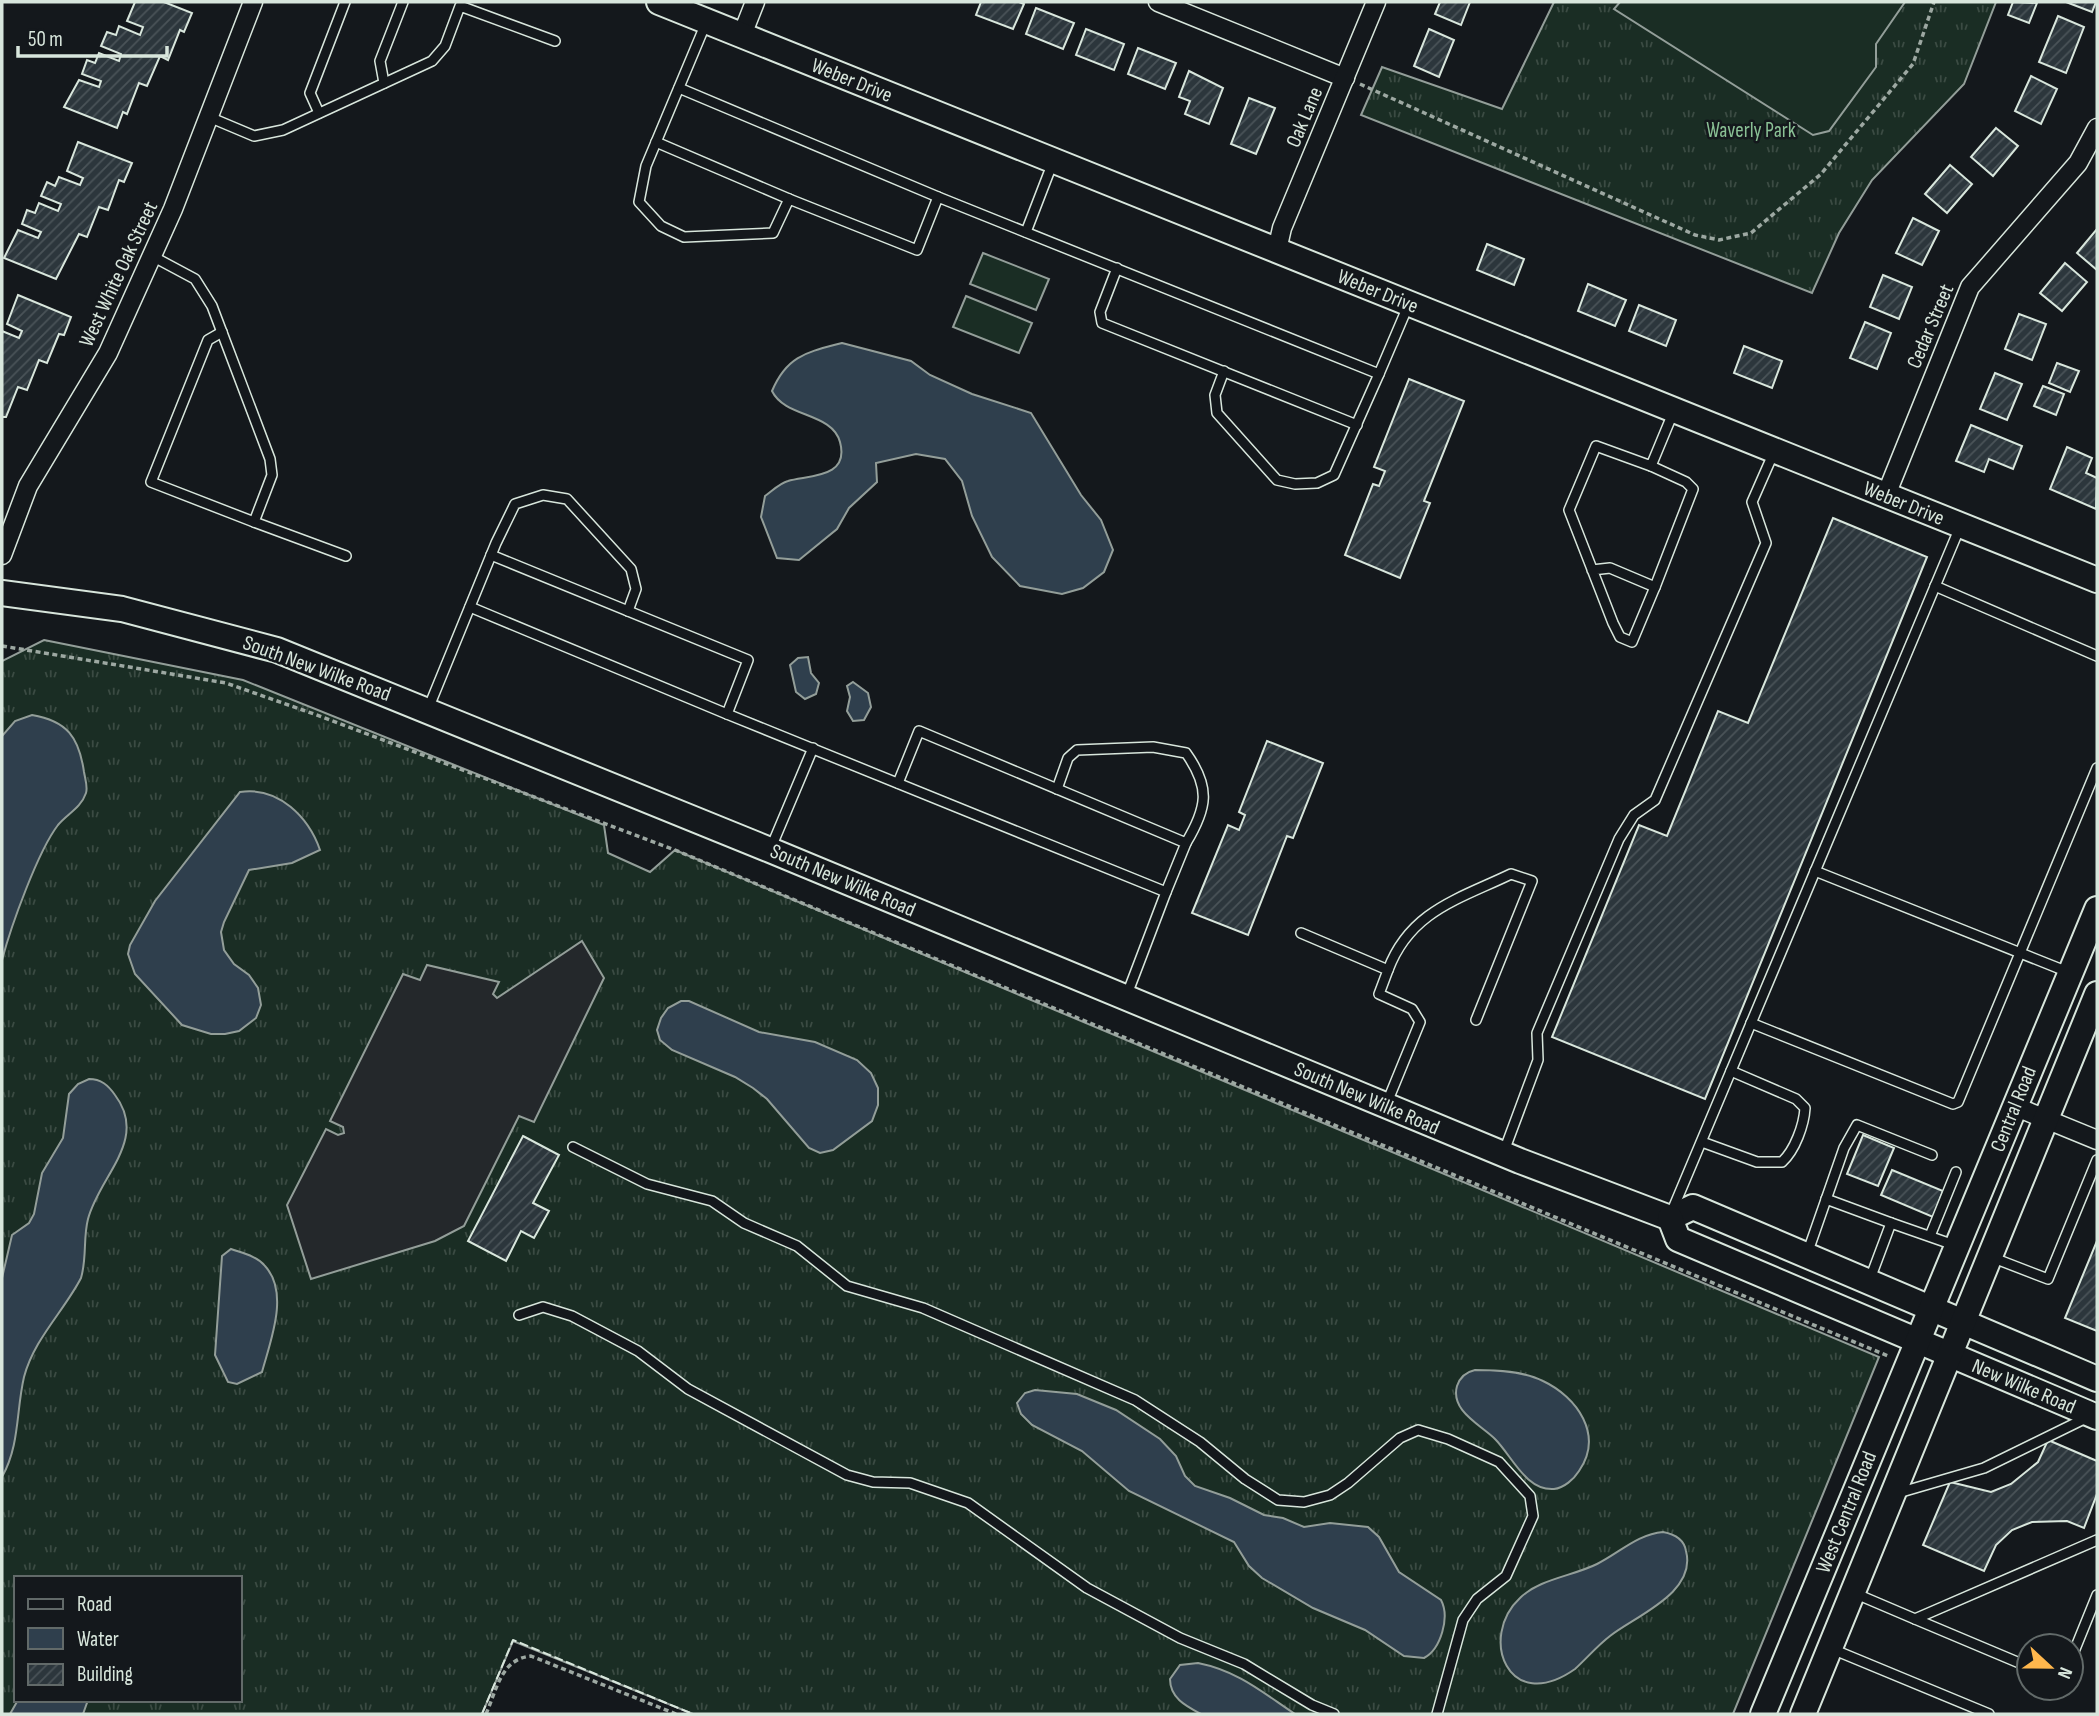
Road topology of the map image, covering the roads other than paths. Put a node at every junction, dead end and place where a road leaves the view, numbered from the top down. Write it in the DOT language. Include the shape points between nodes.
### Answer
graph roads {
  1 [pos="253,2"];
  2 [pos="345,2"];
  3 [pos="403,2"];
  4 [pos="659,2"];
  5 [pos="755,2"];
  6 [pos="1158,2"];
  7 [pos="1377,2"];
  8 [pos="461,4"];
  9 [pos="707,21"];
  10 [pos="742,35"];
  11 [pos="555,41"];
  12 [pos="1345,78"];
  13 [pos="384,83"];
  14 [pos="679,88"];
  15 [pos="319,113"];
  16 [pos="209,117"];
  17 [pos="2097,128"];
  18 [pos="656,142"];
  19 [pos="1054,161"];
  20 [pos="938,197"];
  21 [pos="789,199"];
  22 [pos="1026,232"];
  23 [pos="1277,250"];
  24 [pos="152,256"];
  25 [pos="1117,268"];
  26 [pos="1409,304"];
  27 [pos="222,332"];
  28 [pos="1224,372"];
  29 [pos="1379,373"];
  30 [pos="1675,410"];
  31 [pos="1357,425"];
  32 [pos="1775,451"];
  33 [pos="1651,466"];
  34 [pos="1886,495"];
  35 [pos="254,522"];
  36 [pos="1960,525"];
  37 [pos="2,555"];
  38 [pos="491,555"];
  39 [pos="346,556"];
  40 [pos="1592,570"];
  41 [pos="2097,580"];
  42 [pos="1935,586"];
  43 [pos="1655,587"];
  44 [pos="2,593"];
  45 [pos="470,607"];
  46 [pos="628,611"];
  47 [pos="2097,656"];
  48 [pos="428,710"];
  49 [pos="727,713"];
  50 [pos="813,748"];
  51 [pos="2097,768"];
  52 [pos="898,783"];
  53 [pos="1057,789"];
  54 [pos="1186,843"];
  55 [pos="771,850"];
  56 [pos="1815,870"];
  57 [pos="1166,892"];
  58 [pos="2097,909"];
  59 [pos="1301,933"];
  60 [pos="2020,952"];
  61 [pos="1388,970"];
  62 [pos="2070,972"];
  63 [pos="2097,994"];
  64 [pos="1126,997"];
  65 [pos="1476,1020"];
  66 [pos="1751,1023"];
  67 [pos="1731,1070"];
  68 [pos="1385,1105"];
  69 [pos="2014,1106"];
  70 [pos="2047,1120"];
  71 [pos="2097,1140"];
  72 [pos="1702,1142"];
  73 [pos="573,1147"];
  74 [pos="1503,1154"];
  75 [pos="1932,1155"];
  76 [pos="2097,1160"];
  77 [pos="1956,1172"];
  78 [pos="1826,1199"];
  79 [pos="1670,1218"];
  80 [pos="1891,1223"];
  81 [pos="1930,1236"];
  82 [pos="1956,1246"];
  83 [pos="1990,1256"];
  84 [pos="1806,1258"];
  85 [pos="1868,1284"];
  86 [pos="1929,1309"];
  87 [pos="519,1315"];
  88 [pos="1963,1322"];
  89 [pos="1916,1340"];
  90 [pos="1951,1355"];
  91 [pos="2097,1379"];
  92 [pos="2095,1416"];
  93 [pos="1893,1494"];
  94 [pos="2097,1540"];
  95 [pos="1853,1592"];
  96 [pos="2097,1595"];
  97 [pos="1915,1619"];
  98 [pos="2082,1632"];
  99 [pos="1830,1648"];
  100 [pos="2015,1661"];
  101 [pos="1334,1714"];
  102 [pos="1437,1714"];
  103 [pos="1763,1714"];
  104 [pos="1803,1714"];
  105 [pos="1986,1714"];
  1 -- 16 [label="street, West White Oak Street"];
  2 -- 15 [label="lane" via="310,93"];
  3 -- 13 [label="lane" via="380,61"];
  4 -- 9 [label="main road, Weber Drive"];
  5 -- 10 [label="street"];
  6 -- 12 [label="street"];
  7 -- 12 [label="street, Oak Lane"];
  8 -- 11 [label="lane"];
  8 -- 13 [label="lane" via="445,46 432,61"];
  9 -- 10 [label="main road, Weber Drive"];
  9 -- 14 [label="lane"];
  10 -- 19 [label="main road, Weber Drive"];
  12 -- 23 [label="street, Oak Lane"];
  13 -- 15 [label="lane"];
  14 -- 18 [label="lane"];
  14 -- 20 [label="lane"];
  15 -- 16 [label="lane" via="283,130 254,136"];
  16 -- 24 [label="street, West White Oak Street"];
  17 -- 34 [label="street, Cedar Street" via="2078,163 1970,287"];
  18 -- 21 [label="lane"];
  18 -- 21 [label="lane" via="639,202 661,226 684,237 773,233"];
  19 -- 22 [label="lane"];
  19 -- 23 [label="main road, Weber Drive"];
  20 -- 21 [label="lane" via="917,250"];
  20 -- 22 [label="lane"];
  22 -- 25 [label="lane"];
  23 -- 26 [label="main road, Weber Drive"];
  24 -- 27 [label="lane" via="195,279"];
  24 -- 37 [label="street, West White Oak Street" via="108,353 28,485"];
  25 -- 28 [label="lane" via="1100,312 1102,323"];
  25 -- 29 [label="lane"];
  26 -- 29 [label="lane"];
  26 -- 30 [label="main road, Weber Drive"];
  27 -- 35 [label="lane" via="270,459 272,475"];
  27 -- 35 [label="lane" via="208,340 151,482"];
  28 -- 31 [label="lane"];
  28 -- 31 [label="lane" via="1215,395 1217,413 1277,480 1317,484 1334,475"];
  29 -- 31 [label="lane"];
  30 -- 32 [label="main road, Weber Drive"];
  30 -- 33 [label="lane"];
  32 -- 34 [label="main road, Weber Drive"];
  32 -- 74 [label="lane" via="1752,502 1766,542 1656,800 1634,816 1619,839 1537,1033 1538,1060"];
  33 -- 40 [label="lane" via="1596,446 1569,510"];
  33 -- 43 [label="lane" via="1693,489"];
  34 -- 36 [label="main road, Weber Drive"];
  35 -- 39 [label="lane"];
  36 -- 41 [label="main road, Weber Drive"];
  36 -- 42 [label="lane"];
  38 -- 45 [label="lane"];
  38 -- 46 [label="lane"];
  38 -- 46 [label="lane" via="515,505 543,495 567,499 631,569 636,589"];
  40 -- 43 [label="lane" via="1610,568"];
  40 -- 43 [label="lane" via="1620,637 1632,642"];
  42 -- 47 [label="lane"];
  42 -- 56 [label="lane"];
  44 -- 48 [label="main road, South New Wilke Road" via="122,609 208,629 278,650"];
  45 -- 48 [label="lane"];
  45 -- 49 [label="lane"];
  46 -- 49 [label="lane" via="748,660"];
  48 -- 55 [label="main road, South New Wilke Road"];
  49 -- 50 [label="lane"];
  50 -- 52 [label="lane"];
  50 -- 55 [label="lane"];
  51 -- 60 [label="lane"];
  52 -- 53 [label="lane" via="919,731"];
  52 -- 57 [label="lane"];
  53 -- 54 [label="lane"];
  53 -- 54 [label="lane" via="1068,758 1077,750 1153,747 1186,754 1199,771 1205,794 1199,822"];
  54 -- 57 [label="lane"];
  55 -- 64 [label="main road, South New Wilke Road"];
  56 -- 60 [label="lane"];
  56 -- 66 [label="lane"];
  57 -- 64 [label="lane"];
  58 -- 62 [label="main road, Central Road"];
  59 -- 61 [label="lane"];
  60 -- 62 [label="lane"];
  60 -- 66 [label="lane" via="1955,1103"];
  61 -- 65 [label="lane" via="1394,954 1425,916 1511,874 1532,881"];
  61 -- 68 [label="lane" via="1379,994 1412,1009 1420,1022"];
  62 -- 69 [label="main road, Central Road"];
  63 -- 70 [label="main road, Central Road"];
  64 -- 68 [label="main road, South New Wilke Road"];
  66 -- 67 [label="lane"];
  67 -- 72 [label="lane"];
  67 -- 72 [label="lane" via="1796,1099 1805,1108 1804,1119 1789,1156 1782,1161 1757,1162"];
  68 -- 74 [label="main road, South New Wilke Road"];
  69 -- 70 [label="street"];
  69 -- 82 [label="main road, Central Road"];
  70 -- 71 [label="street"];
  70 -- 83 [label="main road, Central Road"];
  72 -- 79 [label="lane"];
  73 -- 102 [label="lane" via="647,1184 712,1201 744,1223 788,1241 847,1286 923,1308 1135,1400 1278,1500 1304,1502 1336,1492 1414,1431 1480,1447 1528,1492 1533,1516 1506,1576 1477,1600 1464,1620"];
  74 -- 79 [label="main road, South New Wilke Road"];
  75 -- 78 [label="lane" via="1857,1125"];
  76 -- 83 [label="lane" via="2048,1279"];
  77 -- 81 [label="lane"];
  78 -- 80 [label="lane"];
  78 -- 84 [label="lane"];
  79 -- 84 [label="main road" via="1693,1207"];
  79 -- 89 [label="main road" via="1678,1239"];
  80 -- 81 [label="lane"];
  80 -- 85 [label="lane"];
  81 -- 82 [label="lane"];
  82 -- 86 [label="main road, Central Road"];
  83 -- 88 [label="main road, Central Road"];
  84 -- 85 [label="main road"];
  85 -- 86 [label="main road"];
  86 -- 88 [label="main road"];
  86 -- 89 [label="main road, West Central Road"];
  87 -- 101 [label="lane" via="537,1307 550,1308 585,1330 638,1351 688,1389 847,1475 920,1485 976,1507 1087,1588 1172,1635 1244,1664"];
  88 -- 90 [label="main road, West Central Road"];
  88 -- 91 [label="main road, New Wilke Road"];
  89 -- 90 [label="main road"];
  89 -- 103 [label="main road, West Central Road"];
  90 -- 92 [label="main road, New Wilke Road"];
  90 -- 93 [label="main road, West Central Road"];
  92 -- 93 [label="lane" via="1984,1468"];
  93 -- 95 [label="main road, West Central Road"];
  94 -- 97 [label="lane"];
  95 -- 97 [label="lane"];
  95 -- 99 [label="main road, West Central Road"];
  96 -- 98 [label="lane"];
  97 -- 100 [label="lane"];
  99 -- 104 [label="main road, West Central Road"];
  99 -- 105 [label="lane"];
}
